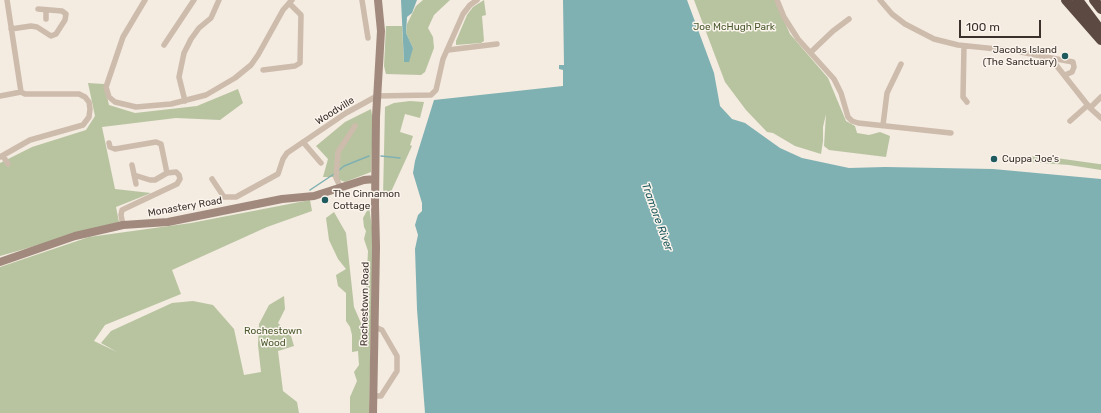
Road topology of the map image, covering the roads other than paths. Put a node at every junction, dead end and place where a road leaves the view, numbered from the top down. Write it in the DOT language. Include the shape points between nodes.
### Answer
graph roads {
  1 [pos="8,0"];
  2 [pos="145,0"];
  3 [pos="194,0"];
  4 [pos="219,0"];
  5 [pos="362,0"];
  6 [pos="378,0"];
  7 [pos="477,0"];
  8 [pos="777,0"];
  9 [pos="880,0"];
  10 [pos="1066,0"];
  11 [pos="1078,0"];
  12 [pos="1094,0"];
  13 [pos="290,2"];
  14 [pos="1101,9"];
  15 [pos="38,10"];
  16 [pos="46,10"];
  17 [pos="46,19"];
  18 [pos="849,19"];
  19 [pos="12,29"];
  20 [pos="1101,31"];
  21 [pos="368,38"];
  22 [pos="1101,40"];
  23 [pos="497,44"];
  24 [pos="164,45"];
  25 [pos="964,46"];
  26 [pos="448,50"];
  27 [pos="811,52"];
  28 [pos="1046,57"];
  29 [pos="901,64"];
  30 [pos="263,70"];
  31 [pos="1065,75"];
  32 [pos="21,92"];
  33 [pos="0,96"];
  34 [pos="377,96"];
  35 [pos="1101,97"];
  36 [pos="185,101"];
  37 [pos="967,102"];
  38 [pos="1089,106"];
  39 [pos="1101,118"];
  40 [pos="1070,121"];
  41 [pos="883,125"];
  42 [pos="354,126"];
  43 [pos="951,133"];
  44 [pos="304,142"];
  45 [pos="109,143"];
  46 [pos="1,156"];
  47 [pos="321,163"];
  48 [pos="8,164"];
  49 [pos="132,166"];
  50 [pos="167,173"];
  51 [pos="134,175"];
  52 [pos="212,179"];
  53 [pos="375,179"];
  54 [pos="136,184"];
  55 [pos="341,188"];
  56 [pos="123,225"];
  57 [pos="0,262"];
  58 [pos="375,327"];
  59 [pos="373,396"];
  60 [pos="373,413"];
  1 -- 19 [label="street"];
  2 -- 36 [label="street" via="123,37 106,87 109,97 115,102 136,107"];
  3 -- 24 [label="street"];
  4 -- 36 [label="street" via="211,18 191,39 184,53 179,76"];
  5 -- 21 [label="street"];
  6 -- 34 [label="main road" via="381,31"];
  7 -- 26 [label="street" via="463,14"];
  8 -- 27 [label="street" via="791,28"];
  9 -- 25 [label="street" via="892,14 912,29 934,39"];
  10 -- 22 [label="highway"];
  11 -- 20 [label="highway"];
  12 -- 14 [label="highway"];
  13 -- 30 [label="street" via="301,15 300,63 295,66"];
  13 -- 36 [label="street" via="251,65 236,78 212,92"];
  15 -- 16 [label="street"];
  16 -- 17 [label="street"];
  16 -- 19 [label="street" via="62,11 66,14 56,34 51,36 31,26"];
  18 -- 27 [label="street"];
  19 -- 32 [label="street"];
  23 -- 26 [label="street"];
  25 -- 28 [label="street"];
  25 -- 37 [label="street" via="963,97"];
  26 -- 34 [label="street" via="443,59 436,90 431,95"];
  27 -- 41 [label="street" via="834,79 850,119 858,123"];
  28 -- 31 [label="street"];
  28 -- 31 [label="street" via="1073,62 1072,72"];
  29 -- 41 [label="street" via="887,93"];
  31 -- 38 [label="street"];
  32 -- 33 [label="street"];
  32 -- 46 [label="street" via="83,95 89,102 90,117 83,125 30,140"];
  34 -- 44 [label="street, Woodville" via="346,113"];
  34 -- 53 [label="main road"];
  35 -- 38 [label="street"];
  38 -- 39 [label="street"];
  38 -- 40 [label="street"];
  41 -- 43 [label="street"];
  42 -- 55 [label="street" via="338,152 336,177"];
  44 -- 47 [label="street"];
  44 -- 52 [label="street, Woodville" via="287,153 278,174 236,197 224,197"];
  45 -- 50 [label="street" via="110,147 115,149 156,142 161,144"];
  46 -- 48 [label="street"];
  49 -- 51 [label="street"];
  50 -- 51 [label="street" via="156,180"];
  50 -- 56 [label="street" via="176,172 179,175 177,184 122,210"];
  51 -- 54 [label="street"];
  53 -- 55 [label="main road, Monastery Road"];
  53 -- 58 [label="main road, Rochestown Road"];
  55 -- 56 [label="main road, Monastery Road" via="314,196 282,199 168,222"];
  56 -- 57 [label="main road, Monastery Road" via="75,236"];
  58 -- 59 [label="main road, Rochestown Road"];
  58 -- 59 [label="street" via="382,330 397,356 397,371 381,396"];
  59 -- 60 [label="main road, Rochestown Road"];
}
